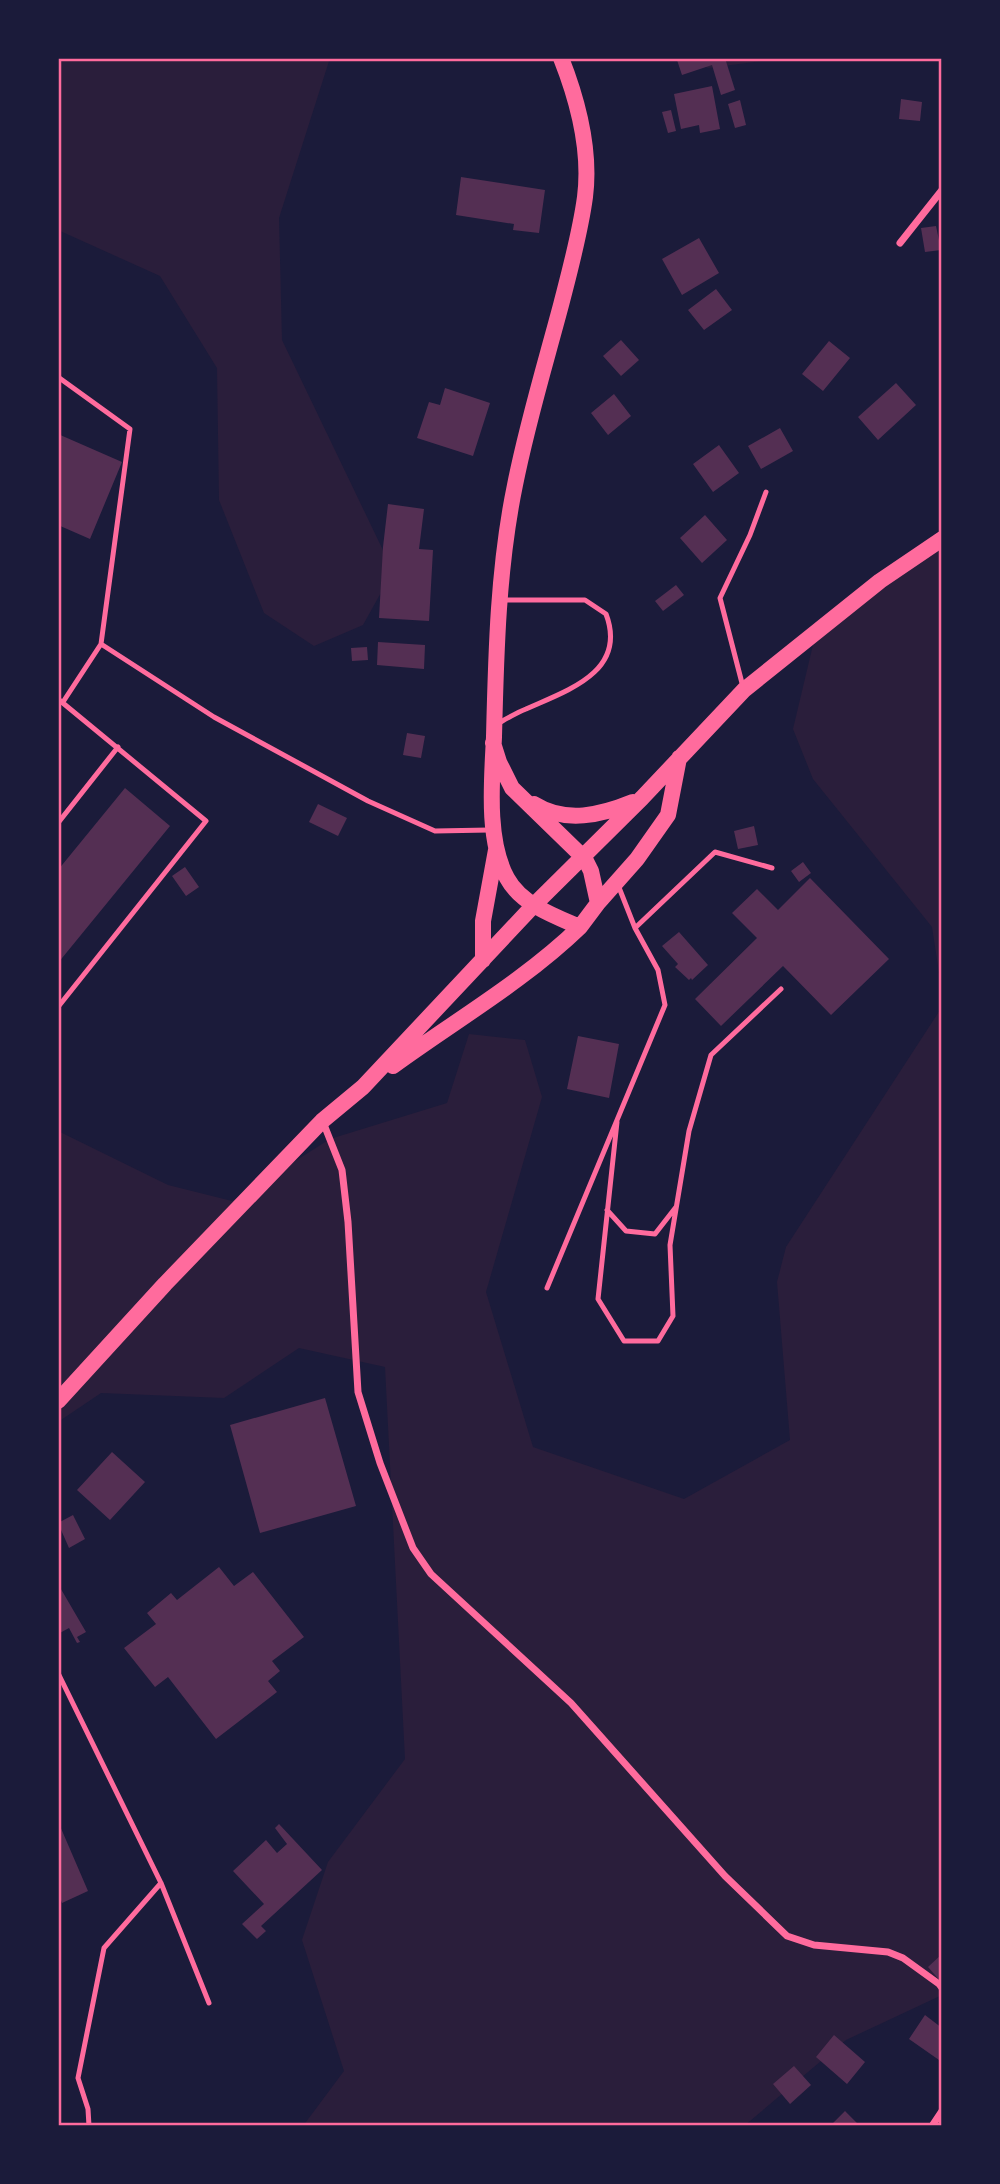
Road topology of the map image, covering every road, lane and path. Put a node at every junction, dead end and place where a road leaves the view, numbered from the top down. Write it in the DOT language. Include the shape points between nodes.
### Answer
graph roads {
  1 [pos="561,58"];
  2 [pos="942,190"];
  3 [pos="900,243"];
  4 [pos="58,377"];
  5 [pos="766,492"];
  6 [pos="942,539"];
  7 [pos="501,600"];
  8 [pos="101,644"];
  9 [pos="744,690"];
  10 [pos="60,700"];
  11 [pos="494,726"];
  12 [pos="493,743"];
  13 [pos="118,747"];
  14 [pos="679,758"];
  15 [pos="512,788"];
  16 [pos="642,798"];
  17 [pos="58,823"];
  18 [pos="495,830"];
  19 [pos="497,848"];
  20 [pos="582,857"];
  21 [pos="772,868"];
  22 [pos="617,883"];
  23 [pos="598,903"];
  24 [pos="533,906"];
  25 [pos="580,927"];
  26 [pos="635,928"];
  27 [pos="483,960"];
  28 [pos="781,989"];
  29 [pos="58,1007"];
  30 [pos="363,1087"];
  31 [pos="322,1121"];
  32 [pos="617,1122"];
  33 [pos="677,1205"];
  34 [pos="607,1210"];
  35 [pos="547,1288"];
  36 [pos="58,1401"];
  37 [pos="58,1673"];
  38 [pos="161,1883"];
  39 [pos="942,1988"];
  40 [pos="209,2003"];
  41 [pos="942,2111"];
  42 [pos="89,2126"];
  43 [pos="932,2126"];
  1 -- 7 [label="main road" via="580,118 585,196 514,486"];
  2 -- 3 [label="street"];
  4 -- 8 [label="lane" via="130,429"];
  5 -- 9 [label="lane" via="720,598"];
  6 -- 9 [label="main road" via="880,581"];
  7 -- 11 [label="main road"];
  7 -- 11 [label="lane" via="585,600 606,614 611,638 601,665 580,685"];
  8 -- 10 [label="lane"];
  8 -- 18 [label="lane" via="214,717 368,801 435,831"];
  9 -- 14 [label="main road"];
  10 -- 13 [label="lane"];
  11 -- 12 [label="main road"];
  12 -- 15 [label="main road"];
  12 -- 18 [label="main road"];
  13 -- 17 [label="lane"];
  13 -- 29 [label="lane" via="206,821"];
  14 -- 16 [label="main road"];
  14 -- 22 [label="main road" via="668,815"];
  15 -- 16 [label="main road" via="548,812 564,815 606,813"];
  15 -- 20 [label="main road"];
  16 -- 20 [label="main road"];
  18 -- 19 [label="main road"];
  19 -- 24 [label="main road" via="507,879"];
  19 -- 27 [label="main road" via="482,921"];
  20 -- 23 [label="main road" via="591,871"];
  20 -- 24 [label="main road"];
  21 -- 26 [label="lane" via="715,852"];
  22 -- 23 [label="main road"];
  22 -- 26 [label="lane"];
  23 -- 25 [label="main road"];
  24 -- 25 [label="main road"];
  24 -- 27 [label="main road"];
  25 -- 30 [label="main road" via="494,997"];
  26 -- 32 [label="lane" via="658,970 665,1005"];
  27 -- 30 [label="main road"];
  28 -- 33 [label="lane" via="711,1055 689,1131"];
  30 -- 31 [label="main road"];
  31 -- 36 [label="main road"];
  31 -- 39 [label="street" via="342,1170 358,1392 414,1548 431,1574 571,1703 725,1876 786,1936 814,1945 888,1952"];
  32 -- 34 [label="lane"];
  32 -- 35 [label="lane"];
  33 -- 34 [label="lane" via="655,1234 626,1231"];
  33 -- 34 [label="lane" via="670,1245 673,1316 658,1341 624,1341 598,1299"];
  37 -- 38 [label="lane"];
  38 -- 40 [label="lane"];
  38 -- 42 [label="lane" via="104,1948 78,2078"];
  41 -- 43 [label="street"];
}
